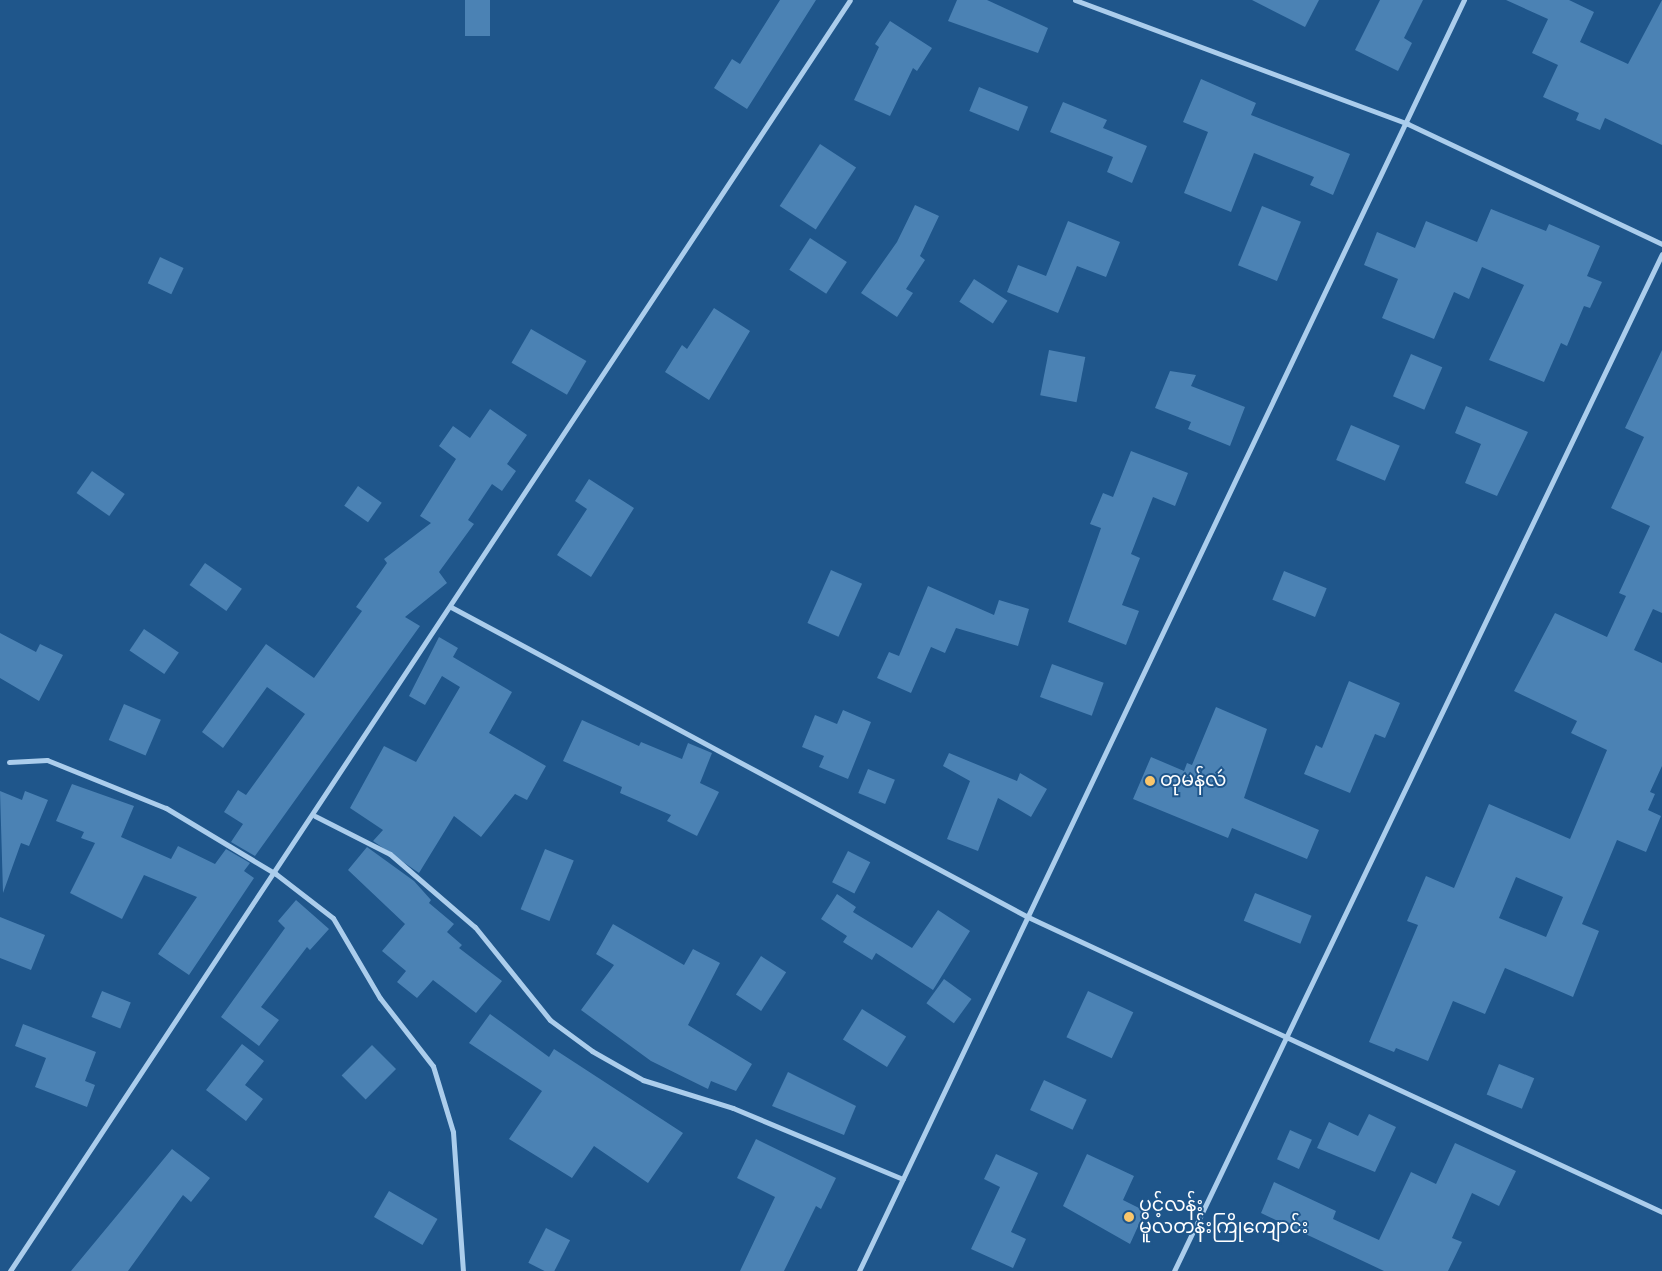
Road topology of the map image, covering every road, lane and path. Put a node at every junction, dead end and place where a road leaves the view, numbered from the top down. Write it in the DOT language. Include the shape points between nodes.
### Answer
graph roads {
  1 [pos="850,0"];
  2 [pos="1075,0"];
  3 [pos="1464,0"];
  4 [pos="1408,124"];
  5 [pos="1662,244"];
  6 [pos="1662,254"];
  7 [pos="451,607"];
  8 [pos="9,762"];
  9 [pos="315,816"];
  10 [pos="276,874"];
  11 [pos="1028,917"];
  12 [pos="1290,1035"];
  13 [pos="904,1179"];
  14 [pos="1662,1212"];
  15 [pos="10,1271"];
  16 [pos="463,1271"];
  17 [pos="859,1271"];
  18 [pos="1174,1271"];
  1 -- 7 [label="street"];
  2 -- 4 [label="street"];
  3 -- 4 [label="street"];
  4 -- 5 [label="street"];
  4 -- 11 [label="street"];
  6 -- 12 [label="street"];
  7 -- 9 [label="street"];
  7 -- 11 [label="street"];
  8 -- 10 [label="street" via="47,760 96,776 166,808"];
  9 -- 10 [label="street"];
  9 -- 13 [label="street" via="390,854 475,928 550,1020 592,1052 644,1080 733,1108"];
  10 -- 15 [label="street"];
  10 -- 16 [label="street" via="332,918 380,998 433,1066 454,1132"];
  11 -- 12 [label="street"];
  11 -- 13 [label="street"];
  12 -- 14 [label="street"];
  12 -- 18 [label="street"];
  13 -- 17 [label="street"];
}
